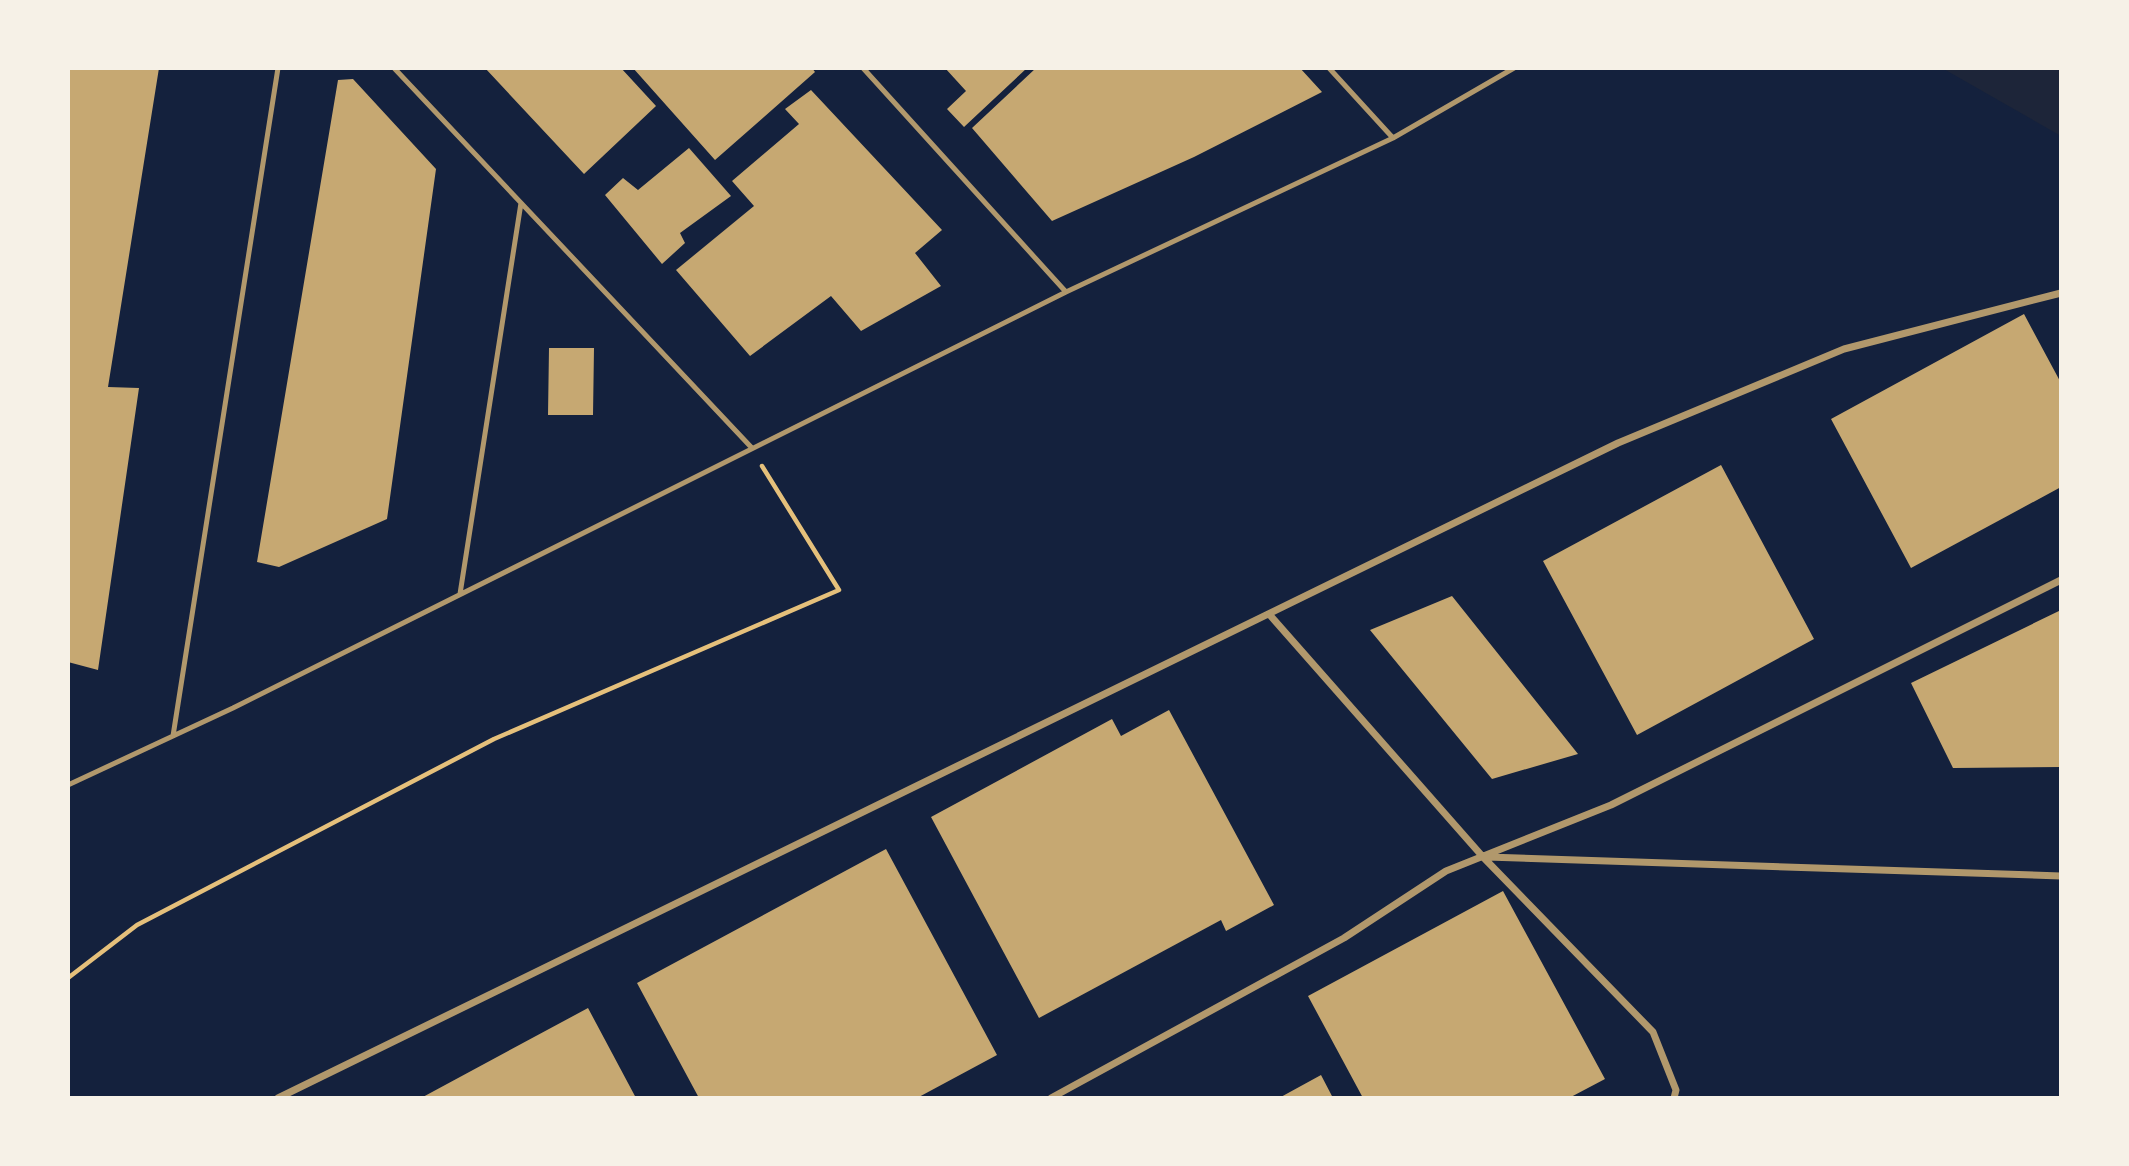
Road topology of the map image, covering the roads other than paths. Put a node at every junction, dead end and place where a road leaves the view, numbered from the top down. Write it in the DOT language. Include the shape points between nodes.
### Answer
graph roads {
  1 [pos="278,68"];
  2 [pos="394,68"];
  3 [pos="863,68"];
  4 [pos="1329,68"];
  5 [pos="1514,68"];
  6 [pos="1392,138"];
  7 [pos="521,203"];
  8 [pos="1066,292"];
  9 [pos="2061,293"];
  10 [pos="751,447"];
  11 [pos="2061,580"];
  12 [pos="460,594"];
  13 [pos="1269,614"];
  14 [pos="173,736"];
  15 [pos="68,785"];
  16 [pos="1483,857"];
  17 [pos="2061,876"];
  18 [pos="278,1098"];
  19 [pos="1051,1098"];
  20 [pos="1674,1098"];
  1 -- 14 [label="lane"];
  2 -- 7 [label="lane"];
  3 -- 8 [label="lane"];
  4 -- 6 [label="lane"];
  5 -- 6 [label="lane"];
  6 -- 8 [label="lane"];
  7 -- 10 [label="lane"];
  7 -- 12 [label="lane"];
  8 -- 10 [label="lane"];
  9 -- 13 [label="street" via="1844,349 1618,443"];
  10 -- 12 [label="lane"];
  11 -- 16 [label="street" via="1611,806"];
  12 -- 14 [label="lane"];
  13 -- 16 [label="street"];
  13 -- 18 [label="street"];
  14 -- 15 [label="lane"];
  16 -- 17 [label="street"];
  16 -- 19 [label="street" via="1446,871 1344,938"];
  16 -- 20 [label="street" via="1653,1032 1676,1090"];
}
